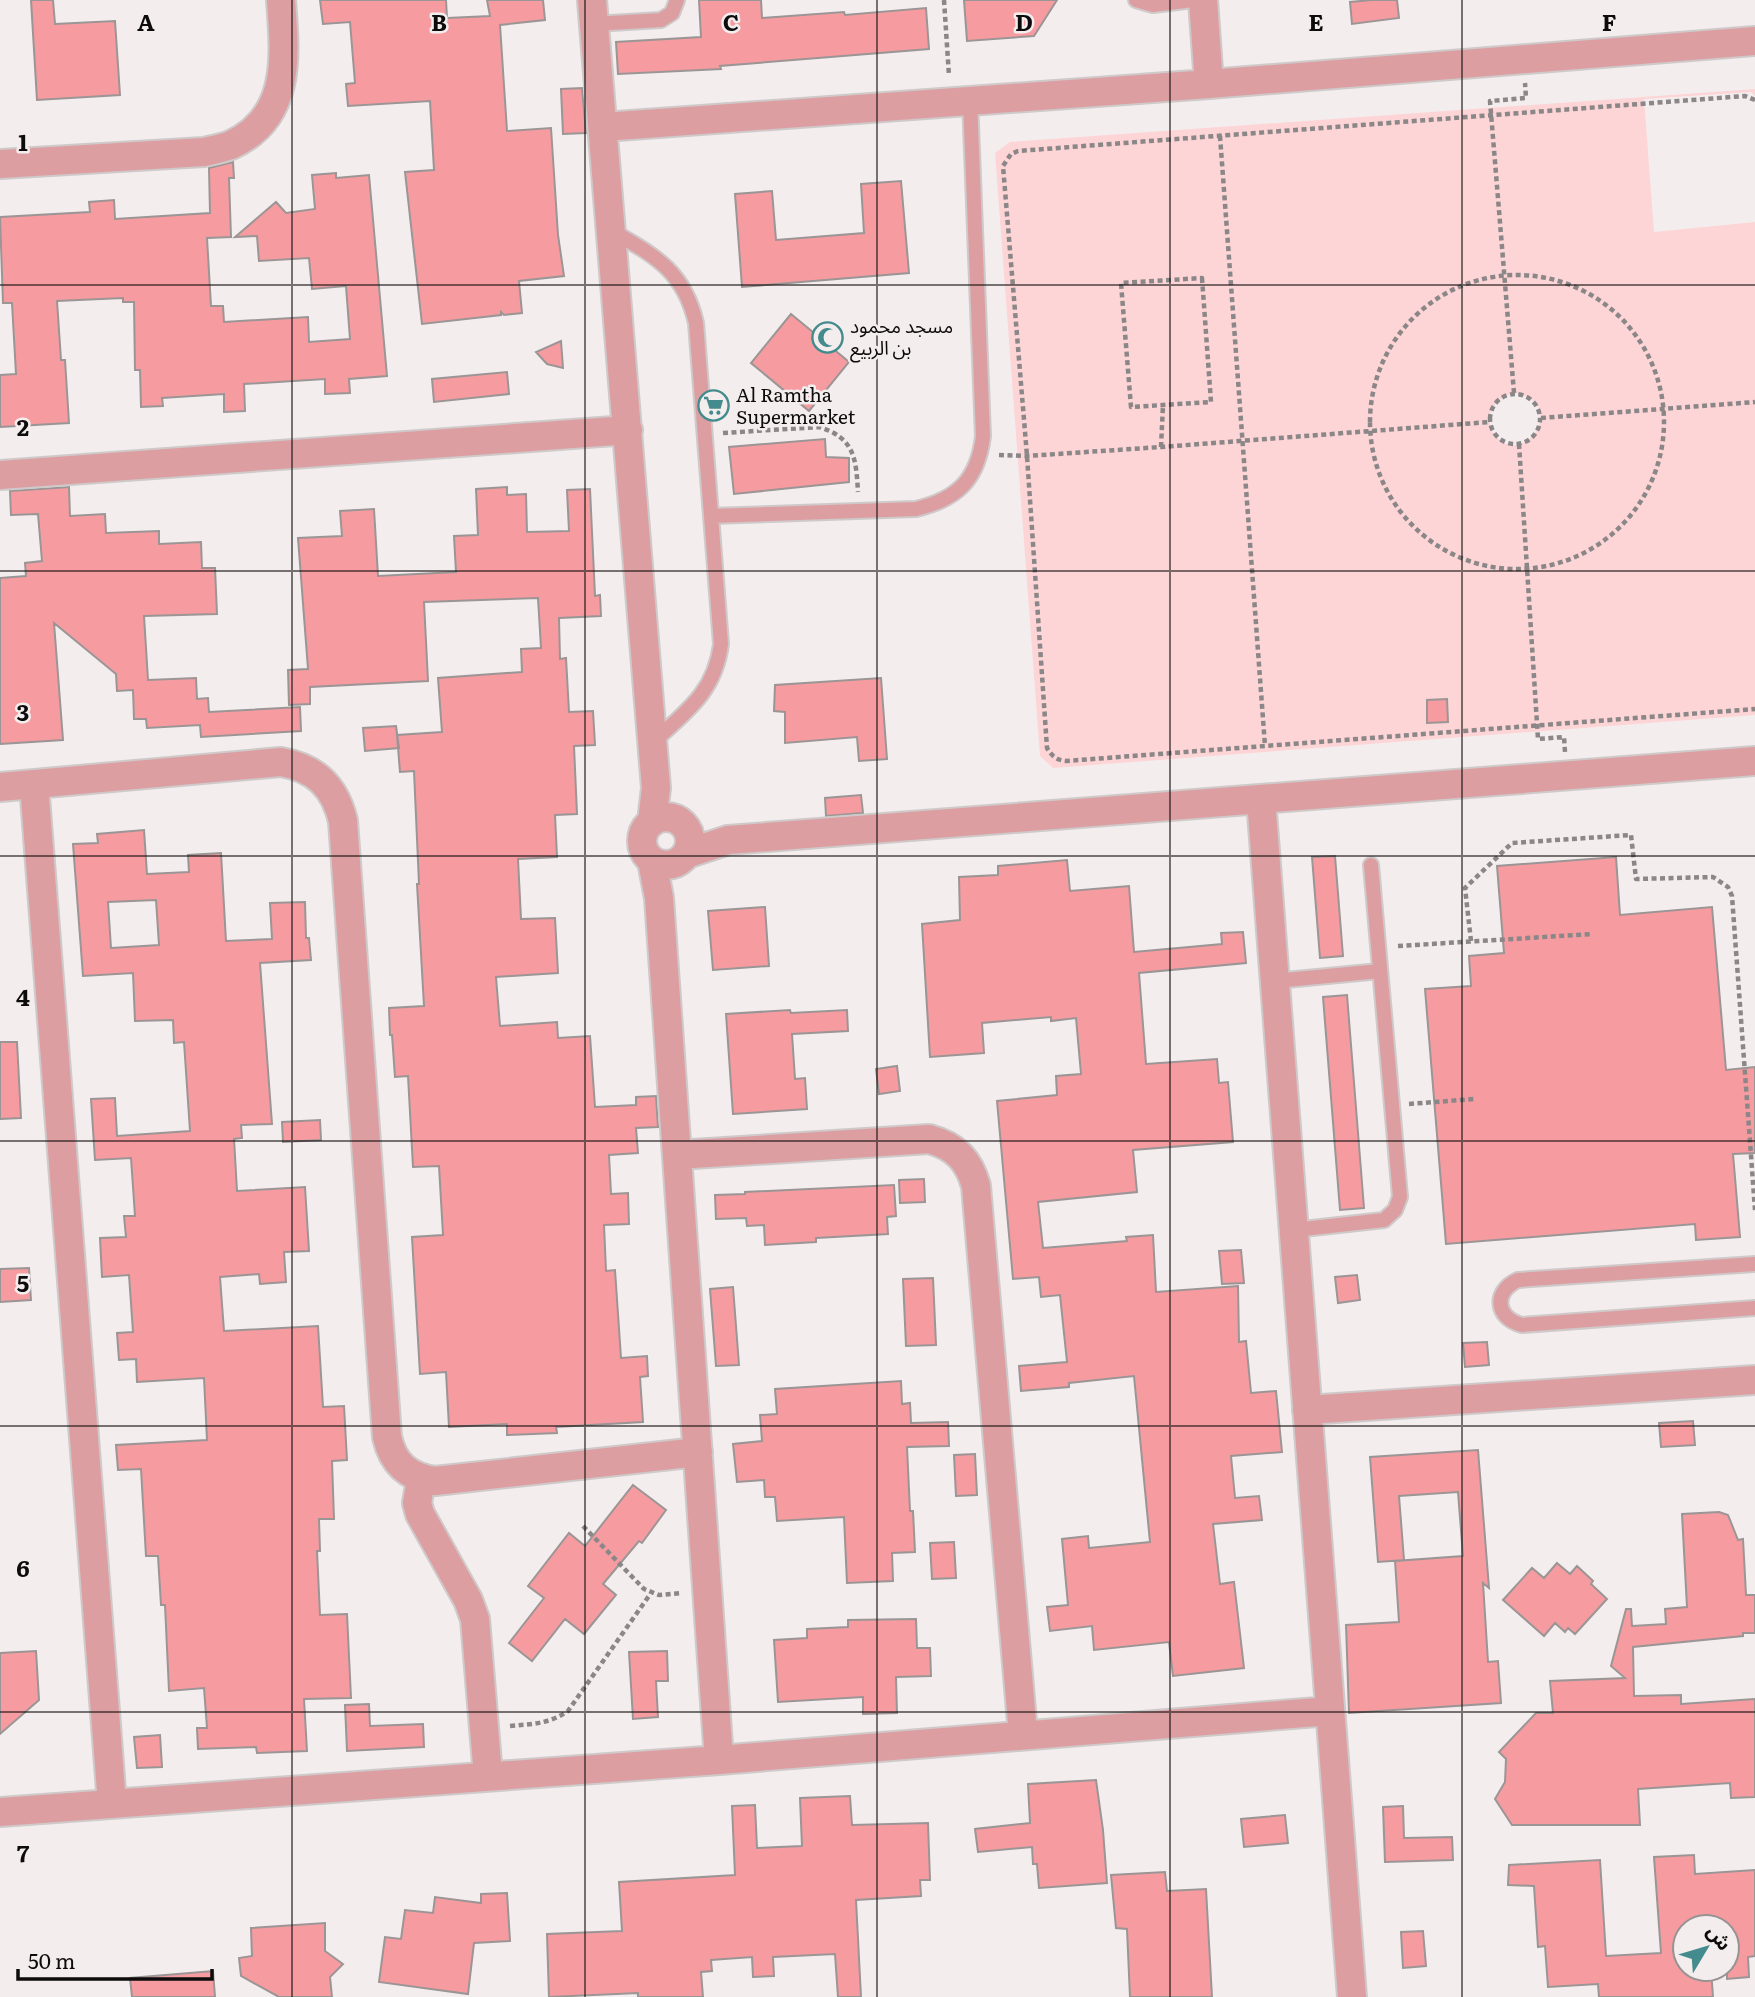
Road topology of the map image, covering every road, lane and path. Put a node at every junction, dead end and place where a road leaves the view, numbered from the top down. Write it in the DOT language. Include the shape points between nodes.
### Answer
graph roads {
  1 [pos="281,0"];
  2 [pos="677,0"];
  3 [pos="944,0"];
  4 [pos="1136,0"];
  5 [pos="1193,0"];
  6 [pos="1203,0"];
  7 [pos="593,12"];
  8 [pos="1755,41"];
  9 [pos="1523,59"];
  10 [pos="1209,83"];
  11 [pos="1755,100"];
  12 [pos="960,101"];
  13 [pos="1491,116"];
  14 [pos="603,127"];
  15 [pos="1220,136"];
  16 [pos="0,164"];
  17 [pos="612,231"];
  18 [pos="1504,275"];
  19 [pos="1514,394"];
  20 [pos="1755,402"];
  21 [pos="1163,405"];
  22 [pos="1664,409"];
  23 [pos="1541,418"];
  24 [pos="1489,422"];
  25 [pos="628,430"];
  26 [pos="1370,431"];
  27 [pos="705,435"];
  28 [pos="1242,442"];
  29 [pos="1519,444"];
  30 [pos="1161,447"];
  31 [pos="981,454"];
  32 [pos="1027,456"];
  33 [pos="0,475"];
  34 [pos="859,511"];
  35 [pos="711,516"];
  36 [pos="1527,569"];
  37 [pos="1755,709"];
  38 [pos="1537,725"];
  39 [pos="651,744"];
  40 [pos="1265,746"];
  41 [pos="1755,761"];
  42 [pos="1566,774"];
  43 [pos="34,784"];
  44 [pos="0,787"];
  45 [pos="1261,799"];
  46 [pos="670,841"];
  47 [pos="1371,865"];
  48 [pos="1593,934"];
  49 [pos="1471,941"];
  50 [pos="1378,947"];
  51 [pos="1380,971"];
  52 [pos="1275,981"];
  53 [pos="1474,1100"];
  54 [pos="1392,1105"];
  55 [pos="677,1155"];
  56 [pos="1755,1210"];
  57 [pos="1294,1230"];
  58 [pos="1755,1265"];
  59 [pos="1755,1308"];
  60 [pos="1755,1380"];
  61 [pos="1307,1410"];
  62 [pos="698,1452"];
  63 [pos="421,1479"];
  64 [pos="583,1526"];
  65 [pos="707,1591"];
  66 [pos="651,1593"];
  67 [pos="1330,1711"];
  68 [pos="484,1727"];
  69 [pos="1023,1734"];
  70 [pos="719,1760"];
  71 [pos="488,1776"];
  72 [pos="112,1804"];
  73 [pos="0,1812"];
  74 [pos="1352,1997"];
  1 -- 16 [label="street" via="283,81 272,107 254,129 231,145 204,152"];
  2 -- 7 [label="lane" via="673,13 662,20"];
  3 -- 12 [label="path"];
  4 -- 5 [label="lane" via="1153,5"];
  6 -- 10 [label="street"];
  7 -- 14 [label="street"];
  8 -- 9 [label="street"];
  9 -- 10 [label="street"];
  9 -- 13 [label="path" via="1526,99 1490,101"];
  10 -- 12 [label="street"];
  11 -- 13 [label="path" via="1745,96"];
  12 -- 14 [label="street"];
  12 -- 31 [label="lane"];
  13 -- 15 [label="path"];
  13 -- 18 [label="path"];
  14 -- 17 [label="street"];
  15 -- 28 [label="path"];
  15 -- 32 [label="path" via="1018,151 1006,159"];
  17 -- 25 [label="street"];
  17 -- 27 [label="lane" via="666,265 686,292 696,323"];
  18 -- 19 [label="path"];
  18 -- 22 [label="path" via="1537,276 1569,284 1598,299 1643,347 1657,377"];
  18 -- 26 [label="path" via="1450,290 1405,325 1377,375"];
  19 -- 23 [label="path" via="1533,400"];
  19 -- 24 [label="path" via="1496,402"];
  20 -- 22 [label="path"];
  21 -- 21 [label="path" via="1130,407 1121,283 1202,278 1211,402"];
  21 -- 30 [label="path"];
  22 -- 23 [label="path"];
  22 -- 36 [label="path" via="1663,443 1655,475 1618,531 1591,551 1560,564"];
  23 -- 29 [label="path" via="1535,436"];
  24 -- 26 [label="path"];
  24 -- 29 [label="path" via="1500,440"];
  25 -- 33 [label="street"];
  25 -- 39 [label="street"];
  26 -- 28 [label="path"];
  26 -- 36 [label="path" via="1377,470 1394,504 1420,533 1452,554 1489,567"];
  27 -- 34 [label="path" via="819,427 832,431 848,445 856,464"];
  27 -- 35 [label="lane"];
  28 -- 30 [label="path"];
  28 -- 40 [label="path"];
  29 -- 36 [label="path"];
  30 -- 32 [label="path"];
  31 -- 32 [label="path"];
  31 -- 34 [label="lane" via="964,485 934,505"];
  32 -- 40 [label="path" via="1046,748 1052,756 1066,761"];
  34 -- 35 [label="lane"];
  35 -- 39 [label="lane" via="721,644 716,673 699,699"];
  36 -- 38 [label="path"];
  37 -- 38 [label="path"];
  38 -- 40 [label="path"];
  38 -- 42 [label="path" via="1538,739 1564,737"];
  39 -- 46 [label="street" via="656,788"];
  41 -- 42 [label="street"];
  42 -- 45 [label="street"];
  43 -- 44 [label="street"];
  43 -- 63 [label="street" via="281,762 311,770 333,792 343,821 387,1437 398,1463"];
  43 -- 72 [label="street"];
  45 -- 46 [label="street"];
  45 -- 52 [label="street"];
  46 -- 55 [label="street" via="659,898"];
  47 -- 50 [label="lane"];
  48 -- 49 [label="path"];
  49 -- 50 [label="path"];
  49 -- 56 [label="path" via="1465,888 1512,844 1631,835 1636,879 1713,877 1728,887"];
  50 -- 51 [label="lane"];
  51 -- 52 [label="lane"];
  51 -- 54 [label="lane"];
  52 -- 57 [label="street"];
  53 -- 54 [label="path"];
  54 -- 57 [label="lane" via="1400,1197 1395,1210 1376,1222"];
  55 -- 62 [label="street"];
  55 -- 69 [label="street" via="929,1139 954,1150 972,1172"];
  57 -- 61 [label="street"];
  58 -- 59 [label="lane" via="1518,1280 1503,1291 1500,1300 1505,1317 1522,1325"];
  60 -- 61 [label="street"];
  61 -- 67 [label="street"];
  62 -- 63 [label="street"];
  62 -- 65 [label="street"];
  63 -- 68 [label="street" via="420,1514 475,1619"];
  64 -- 66 [label="path"];
  65 -- 66 [label="path"];
  65 -- 70 [label="street"];
  66 -- 68 [label="path" via="568,1711 542,1724"];
  67 -- 69 [label="street"];
  67 -- 74 [label="street"];
  68 -- 71 [label="street"];
  69 -- 70 [label="street"];
  70 -- 71 [label="street"];
  71 -- 72 [label="street"];
  72 -- 73 [label="street"];
}
